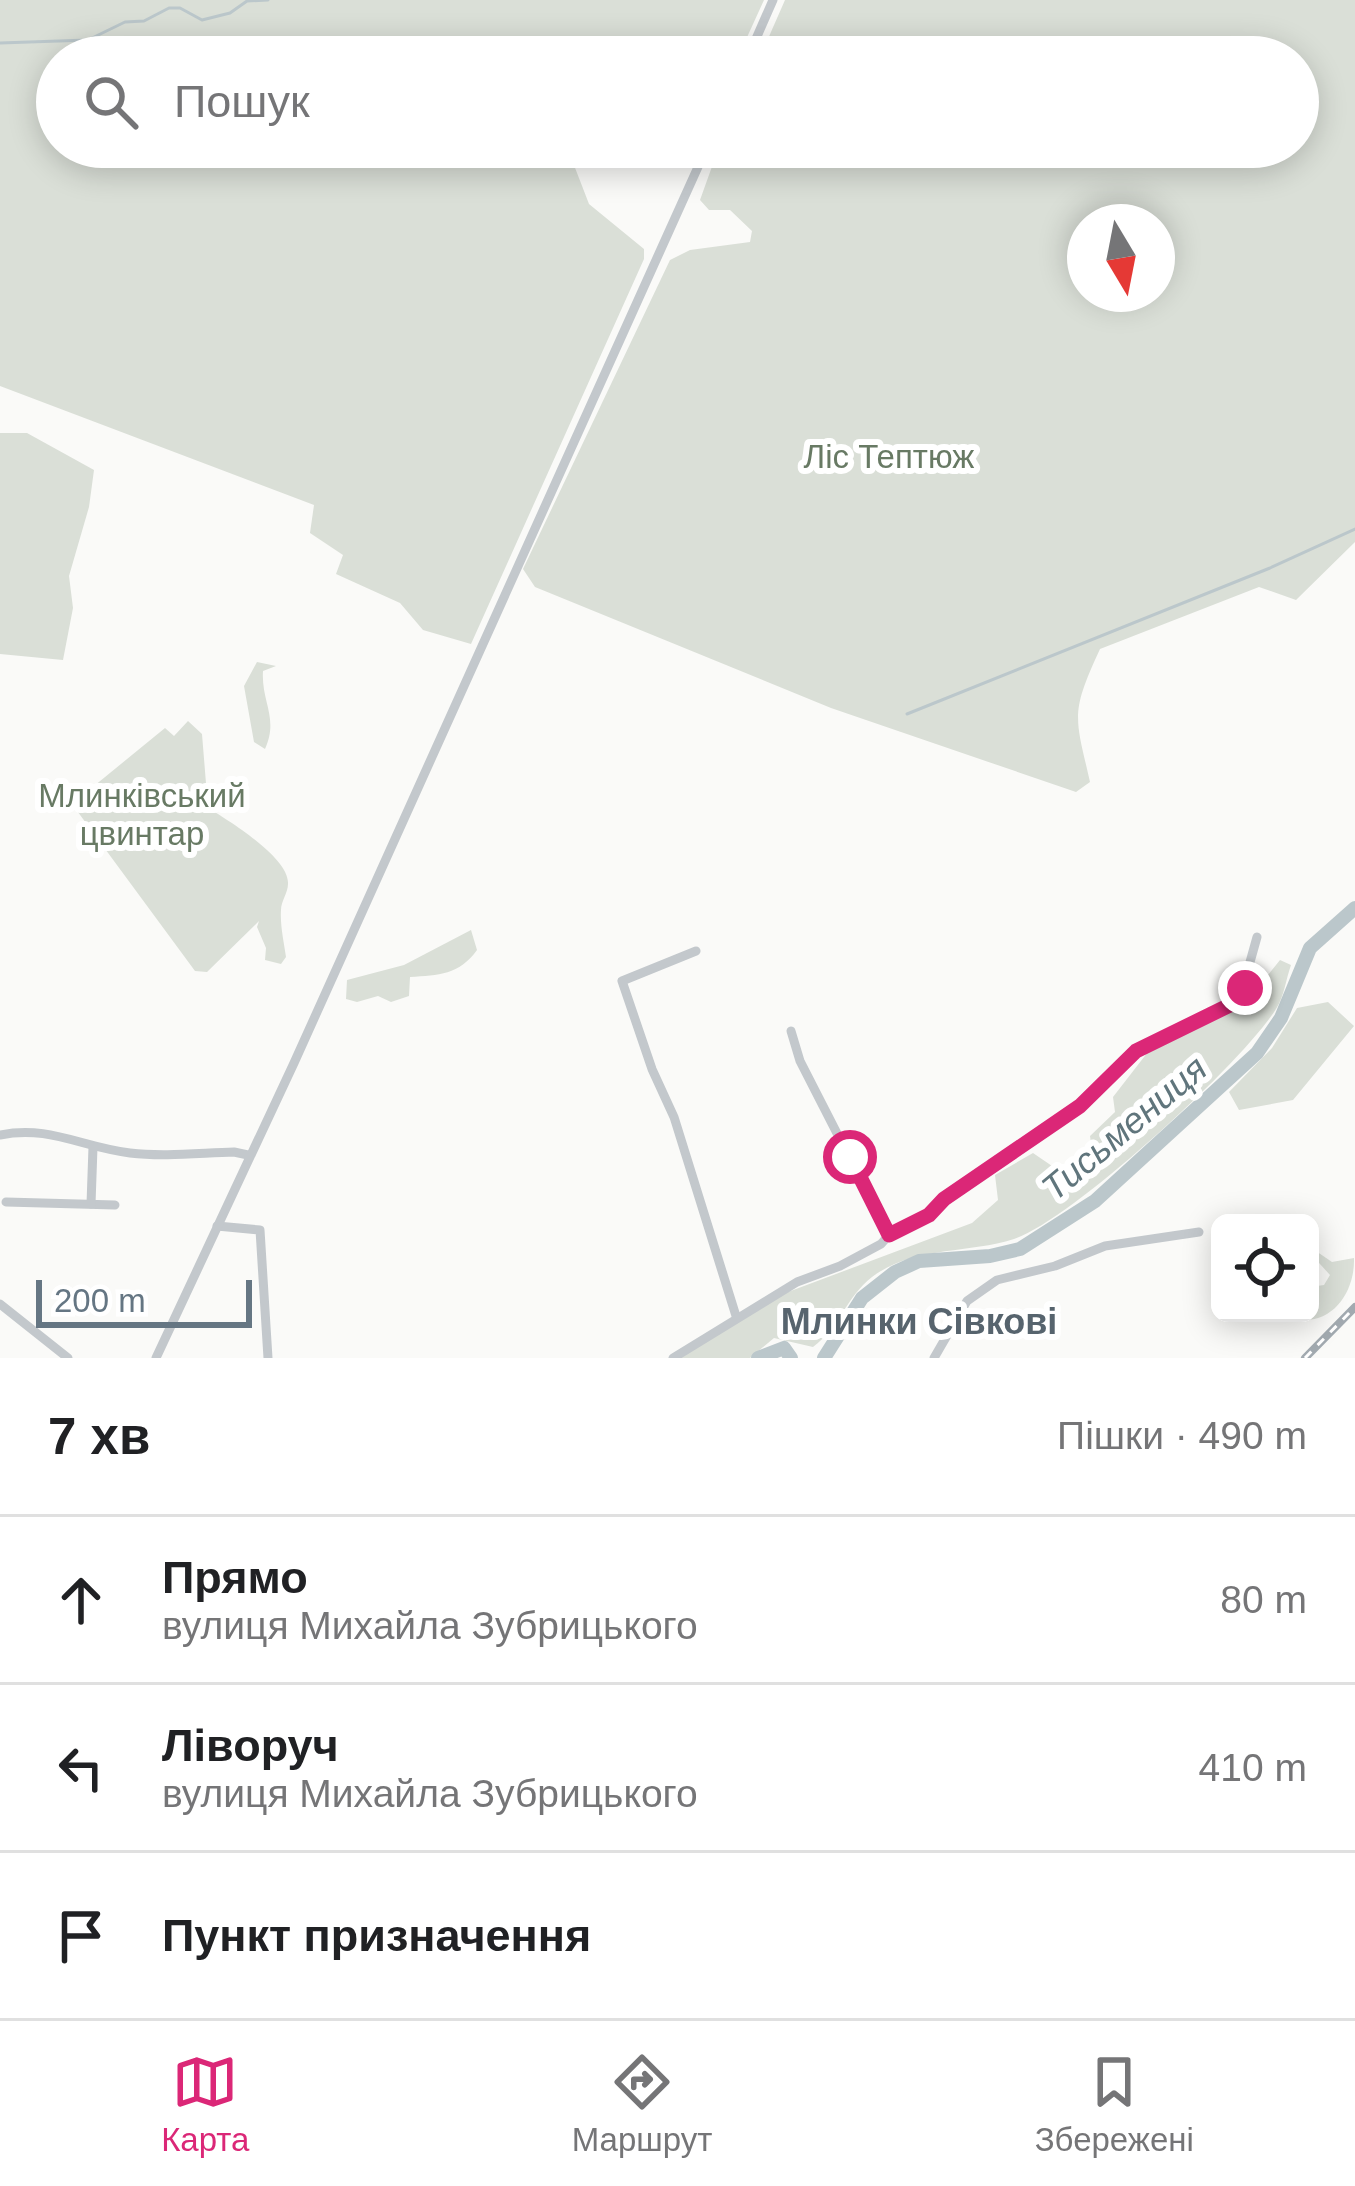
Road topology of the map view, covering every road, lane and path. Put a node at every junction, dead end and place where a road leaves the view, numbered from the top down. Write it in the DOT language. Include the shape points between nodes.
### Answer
graph roads {
  1 [pos="773,0"];
  2 [pos="757,36"];
  3 [pos="696,168"];
  4 [pos="1257,938"];
  5 [pos="696,951"];
  6 [pos="791,1031"];
  7 [pos="0,1135"];
  8 [pos="93,1147"];
  9 [pos="248,1155"];
  10 [pos="6,1202"];
  11 [pos="91,1204"];
  12 [pos="115,1205"];
  13 [pos="217,1226"];
  14 [pos="1199,1232"];
  15 [pos="889,1235"];
  16 [pos="0,1304"];
  17 [pos="736,1316"];
  18 [pos="68,1358"];
  19 [pos="156,1358"];
  20 [pos="268,1358"];
  21 [pos="673,1358"];
  22 [pos="934,1358"];
  1 -- 2 [label="street"];
  3 -- 9 [label="street"];
  4 -- 15 [label="street" via="1240,998 1136,1051 1080,1106"];
  5 -- 17 [label="street" via="622,982"];
  6 -- 15 [label="street"];
  7 -- 8 [label="street" via="39,1131"];
  8 -- 9 [label="street"];
  8 -- 11 [label="street"];
  9 -- 13 [label="street"];
  10 -- 11 [label="street"];
  11 -- 12 [label="street"];
  13 -- 19 [label="street"];
  13 -- 20 [label="street" via="260,1230"];
  14 -- 22 [label="street" via="1105,1246 997,1280 967,1301"];
  15 -- 17 [label="street"];
  16 -- 18 [label="street"];
  17 -- 21 [label="street"];
}
